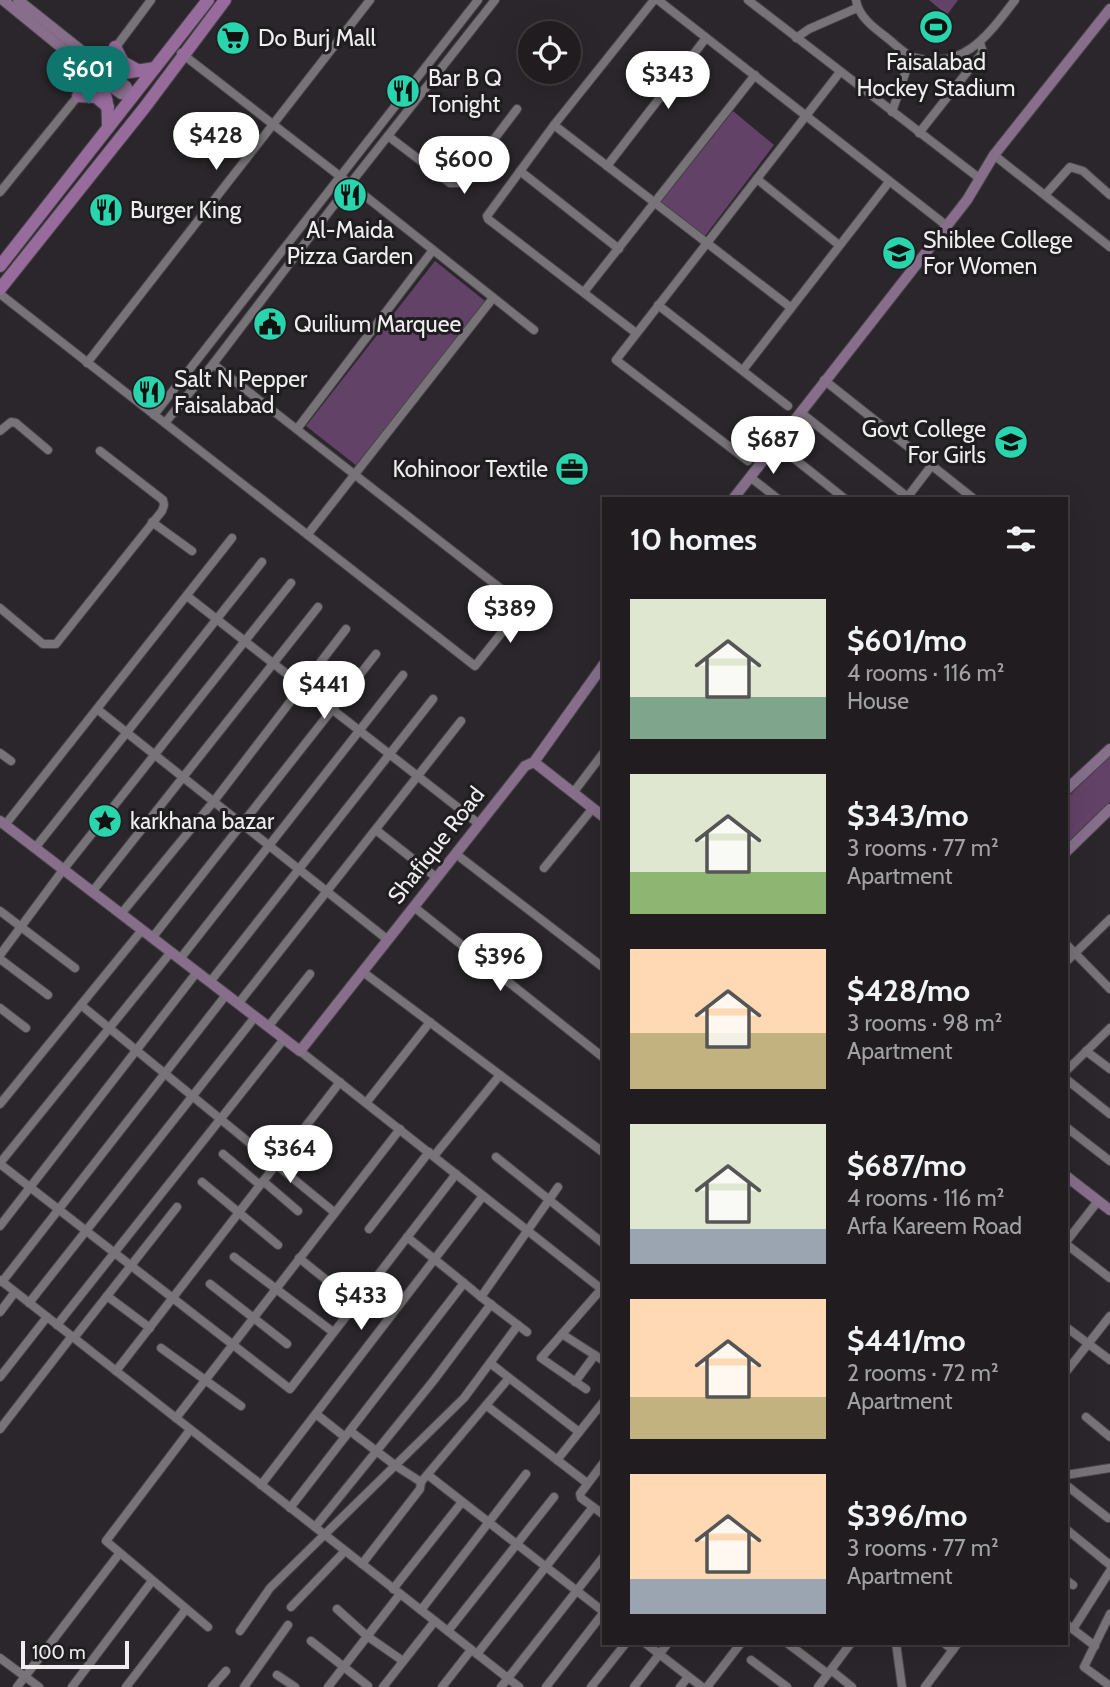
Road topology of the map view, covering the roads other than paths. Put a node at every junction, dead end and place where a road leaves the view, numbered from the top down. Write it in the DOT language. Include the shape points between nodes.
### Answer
graph roads {
  1 [pos="2,0"];
  2 [pos="18,0"];
  3 [pos="151,0"];
  4 [pos="208,0"];
  5 [pos="225,0"];
  6 [pos="370,0"];
  7 [pos="478,0"];
  8 [pos="495,0"];
  9 [pos="656,0"];
  10 [pos="748,0"];
  11 [pos="1015,0"];
  12 [pos="856,4"];
  13 [pos="1110,9"];
  14 [pos="796,37"];
  15 [pos="706,38"];
  16 [pos="980,43"];
  17 [pos="115,47"];
  18 [pos="182,54"];
  19 [pos="911,56"];
  20 [pos="155,68"];
  21 [pos="98,71"];
  22 [pos="139,71"];
  23 [pos="841,72"];
  24 [pos="755,75"];
  25 [pos="78,96"];
  26 [pos="133,97"];
  27 [pos="108,107"];
  28 [pos="517,109"];
  29 [pos="892,112"];
  30 [pos="806,115"];
  31 [pos="272,124"];
  32 [pos="554,125"];
  33 [pos="108,128"];
  34 [pos="919,133"];
  35 [pos="388,136"];
  36 [pos="993,155"];
  37 [pos="607,166"];
  38 [pos="520,171"];
  39 [pos="341,177"];
  40 [pos="979,178"];
  41 [pos="757,179"];
  42 [pos="889,182"];
  43 [pos="350,184"];
  44 [pos="0,191"];
  45 [pos="77,191"];
  46 [pos="1045,195"];
  47 [pos="1110,195"];
  48 [pos="655,204"];
  49 [pos="947,226"];
  50 [pos="706,244"];
  51 [pos="839,245"];
  52 [pos="1110,247"];
  53 [pos="619,249"];
  54 [pos="433,250"];
  55 [pos="0,266"];
  56 [pos="0,292"];
  57 [pos="584,292"];
  58 [pos="493,298"];
  59 [pos="658,305"];
  60 [pos="790,307"];
  61 [pos="534,330"];
  62 [pos="636,333"];
  63 [pos="87,363"];
  64 [pos="213,364"];
  65 [pos="743,370"];
  66 [pos="824,380"];
  67 [pos="788,406"];
  68 [pos="800,412"];
  69 [pos="155,415"];
  70 [pos="165,423"];
  71 [pos="297,429"];
  72 [pos="0,431"];
  73 [pos="776,444"];
  74 [pos="48,450"];
  75 [pos="100,451"];
  76 [pos="748,461"];
  77 [pos="932,465"];
  78 [pos="355,475"];
  79 [pos="750,477"];
  80 [pos="735,497"];
  81 [pos="775,497"];
  82 [pos="842,497"];
  83 [pos="907,497"];
  84 [pos="909,497"];
  85 [pos="972,497"];
  86 [pos="152,522"];
  87 [pos="308,534"];
  88 [pos="232,538"];
  89 [pos="192,551"];
  90 [pos="262,562"];
  91 [pos="291,583"];
  92 [pos="187,596"];
  93 [pos="318,607"];
  94 [pos="0,608"];
  95 [pos="217,619"];
  96 [pos="346,629"];
  97 [pos="245,641"];
  98 [pos="376,654"];
  99 [pos="274,663"];
  100 [pos="602,667"];
  101 [pos="403,675"];
  102 [pos="302,685"];
  103 [pos="433,699"];
  104 [pos="97,709"];
  105 [pos="333,709"];
  106 [pos="461,721"];
  107 [pos="360,730"];
  108 [pos="127,732"];
  109 [pos="1110,748"];
  110 [pos="0,753"];
  111 [pos="155,754"];
  112 [pos="390,754"];
  113 [pos="10,761"];
  114 [pos="534,762"];
  115 [pos="601,762"];
  116 [pos="418,776"];
  117 [pos="183,777"];
  118 [pos="1068,784"];
  119 [pos="573,793"];
  120 [pos="214,801"];
  121 [pos="593,808"];
  122 [pos="1110,809"];
  123 [pos="602,815"];
  124 [pos="2,823"];
  125 [pos="242,824"];
  126 [pos="479,824"];
  127 [pos="376,830"];
  128 [pos="269,845"];
  129 [pos="36,848"];
  130 [pos="1068,850"];
  131 [pos="456,854"];
  132 [pos="544,868"];
  133 [pos="299,869"];
  134 [pos="63,870"];
  135 [pos="437,878"];
  136 [pos="327,891"];
  137 [pos="92,892"];
  138 [pos="414,907"];
  139 [pos="0,911"];
  140 [pos="121,914"];
  141 [pos="1110,919"];
  142 [pos="21,927"];
  143 [pos="142,930"];
  144 [pos="152,937"];
  145 [pos="388,940"];
  146 [pos="1068,946"];
  147 [pos="1075,953"];
  148 [pos="175,956"];
  149 [pos="0,957"];
  150 [pos="1068,960"];
  151 [pos="602,966"];
  152 [pos="75,968"];
  153 [pos="197,972"];
  154 [pos="363,972"];
  155 [pos="310,974"];
  156 [pos="210,982"];
  157 [pos="1110,989"];
  158 [pos="48,995"];
  159 [pos="226,995"];
  160 [pos="238,1004"];
  161 [pos="81,1005"];
  162 [pos="0,1008"];
  163 [pos="256,1017"];
  164 [pos="430,1022"];
  165 [pos="268,1027"];
  166 [pos="26,1028"];
  167 [pos="110,1028"];
  168 [pos="1110,1028"];
  169 [pos="285,1040"];
  170 [pos="137,1050"];
  171 [pos="300,1051"];
  172 [pos="1086,1051"];
  173 [pos="602,1056"];
  174 [pos="1068,1069"];
  175 [pos="1110,1069"];
  176 [pos="164,1073"];
  177 [pos="499,1074"];
  178 [pos="1068,1081"];
  179 [pos="340,1082"];
  180 [pos="193,1096"];
  181 [pos="366,1103"];
  182 [pos="0,1104"];
  183 [pos="1110,1114"];
  184 [pos="221,1119"];
  185 [pos="400,1129"];
  186 [pos="1068,1129"];
  187 [pos="602,1151"];
  188 [pos="223,1154"];
  189 [pos="432,1154"];
  190 [pos="496,1157"];
  191 [pos="1110,1161"];
  192 [pos="0,1164"];
  193 [pos="276,1164"];
  194 [pos="456,1174"];
  195 [pos="1068,1178"];
  196 [pos="202,1182"];
  197 [pos="262,1183"];
  198 [pos="30,1187"];
  199 [pos="558,1187"];
  200 [pos="482,1196"];
  201 [pos="548,1200"];
  202 [pos="1098,1201"];
  203 [pos="177,1207"];
  204 [pos="57,1209"];
  205 [pos="1110,1210"];
  206 [pos="298,1211"];
  207 [pos="239,1212"];
  208 [pos="334,1212"];
  209 [pos="0,1226"];
  210 [pos="369,1229"];
  211 [pos="525,1230"];
  212 [pos="86,1231"];
  213 [pos="407,1237"];
  214 [pos="1068,1240"];
  215 [pos="602,1242"];
  216 [pos="278,1245"];
  217 [pos="1068,1245"];
  218 [pos="114,1253"];
  219 [pos="234,1257"];
  220 [pos="299,1258"];
  221 [pos="435,1259"];
  222 [pos="131,1266"];
  223 [pos="1110,1279"];
  224 [pos="1,1281"];
  225 [pos="464,1283"];
  226 [pos="210,1284"];
  227 [pos="602,1287"];
  228 [pos="276,1289"];
  229 [pos="602,1289"];
  230 [pos="15,1292"];
  231 [pos="107,1296"];
  232 [pos="481,1297"];
  233 [pos="173,1299"];
  234 [pos="29,1303"];
  235 [pos="356,1304"];
  236 [pos="491,1304"];
  237 [pos="0,1312"];
  238 [pos="1110,1316"];
  239 [pos="47,1317"];
  240 [pos="254,1318"];
  241 [pos="57,1325"];
  242 [pos="518,1325"];
  243 [pos="150,1328"];
  244 [pos="1068,1329"];
  245 [pos="333,1332"];
  246 [pos="527,1332"];
  247 [pos="562,1334"];
  248 [pos="73,1337"];
  249 [pos="288,1344"];
  250 [pos="1088,1344"];
  251 [pos="233,1345"];
  252 [pos="161,1348"];
  253 [pos="596,1355"];
  254 [pos="602,1360"];
  255 [pos="1110,1360"];
  256 [pos="490,1363"];
  257 [pos="1068,1369"];
  258 [pos="116,1371"];
  259 [pos="0,1377"];
  260 [pos="509,1378"];
  261 [pos="206,1380"];
  262 [pos="576,1382"];
  263 [pos="586,1389"];
  264 [pos="602,1403"];
  265 [pos="241,1406"];
  266 [pos="487,1406"];
  267 [pos="316,1414"];
  268 [pos="176,1418"];
  269 [pos="1086,1418"];
  270 [pos="0,1429"];
  271 [pos="190,1430"];
  272 [pos="579,1432"];
  273 [pos="348,1434"];
  274 [pos="1110,1437"];
  275 [pos="377,1451"];
  276 [pos="557,1460"];
  277 [pos="602,1464"];
  278 [pos="396,1466"];
  279 [pos="1110,1468"];
  280 [pos="526,1474"];
  281 [pos="1070,1474"];
  282 [pos="425,1478"];
  283 [pos="587,1483"];
  284 [pos="261,1485"];
  285 [pos="1068,1487"];
  286 [pos="554,1497"];
  287 [pos="462,1502"];
  288 [pos="593,1507"];
  289 [pos="290,1508"];
  290 [pos="602,1514"];
  291 [pos="1108,1518"];
  292 [pos="488,1521"];
  293 [pos="315,1528"];
  294 [pos="1068,1531"];
  295 [pos="324,1534"];
  296 [pos="518,1545"];
  297 [pos="345,1551"];
  298 [pos="119,1554"];
  299 [pos="602,1559"];
  300 [pos="362,1564"];
  301 [pos="1110,1565"];
  302 [pos="547,1568"];
  303 [pos="1110,1571"];
  304 [pos="152,1581"];
  305 [pos="397,1591"];
  306 [pos="577,1591"];
  307 [pos="291,1607"];
  308 [pos="186,1609"];
  309 [pos="337,1609"];
  310 [pos="421,1610"];
  311 [pos="602,1610"];
  312 [pos="1110,1614"];
  313 [pos="602,1615"];
  314 [pos="435,1621"];
  315 [pos="288,1625"];
  316 [pos="208,1627"];
  317 [pos="1069,1627"];
  318 [pos="240,1631"];
  319 [pos="448,1631"];
  320 [pos="367,1636"];
  321 [pos="312,1641"];
  322 [pos="624,1645"];
  323 [pos="649,1645"];
  324 [pos="667,1645"];
  325 [pos="739,1645"];
  326 [pos="790,1645"];
  327 [pos="849,1645"];
  328 [pos="896,1645"];
  329 [pos="955,1646"];
  330 [pos="1095,1646"];
  331 [pos="474,1652"];
  332 [pos="660,1654"];
  333 [pos="0,1658"];
  334 [pos="751,1660"];
  335 [pos="403,1661"];
  336 [pos="344,1667"];
  337 [pos="226,1671"];
  338 [pos="829,1672"];
  339 [pos="277,1675"];
  340 [pos="25,1677"];
  341 [pos="688,1677"];
  342 [pos="508,1679"];
  343 [pos="368,1686"];
  344 [pos="1110,1686"];
  345 [pos="17,1687"];
  346 [pos="38,1687"];
  347 [pos="72,1687"];
  348 [pos="126,1687"];
  349 [pos="212,1687"];
  350 [pos="244,1687"];
  351 [pos="295,1687"];
  352 [pos="328,1687"];
  353 [pos="383,1687"];
  354 [pos="442,1687"];
  355 [pos="501,1687"];
  356 [pos="519,1687"];
  357 [pos="546,1687"];
  358 [pos="591,1687"];
  359 [pos="634,1687"];
  360 [pos="680,1687"];
  361 [pos="705,1687"];
  362 [pos="787,1687"];
  363 [pos="818,1687"];
  364 [pos="852,1687"];
  365 [pos="902,1687"];
  366 [pos="925,1687"];
  1 -- 21 [label="street"];
  2 -- 21 [label="street"];
  3 -- 17 [label="street"];
  4 -- 20 [label="main road"];
  5 -- 18 [label="main road"];
  6 -- 31 [label="street"];
  7 -- 39 [label="street"];
  8 -- 35 [label="street"];
  9 -- 15 [label="street"];
  9 -- 32 [label="street"];
  10 -- 14 [label="street"];
  11 -- 16 [label="street"];
  12 -- 14 [label="street"];
  12 -- 19 [label="street" via="873,28"];
  13 -- 36 [label="street"];
  14 -- 23 [label="street"];
  15 -- 24 [label="street"];
  15 -- 37 [label="street"];
  16 -- 19 [label="street" via="959,57"];
  16 -- 34 [label="street" via="983,52"];
  17 -- 21 [label="street"];
  17 -- 22 [label="main road" via="123,62"];
  18 -- 26 [label="main road" via="147,92"];
  18 -- 31 [label="street"];
  18 -- 45 [label="main road"];
  19 -- 29 [label="street"];
  20 -- 22 [label="main road"];
  20 -- 26 [label="main road"];
  21 -- 22 [label="main road"];
  21 -- 25 [label="street"];
  21 -- 26 [label="street" via="121,94"];
  21 -- 27 [label="main road"];
  23 -- 29 [label="street"];
  23 -- 30 [label="street"];
  24 -- 30 [label="street"];
  24 -- 48 [label="street"];
  25 -- 27 [label="main road" via="96,97"];
  25 -- 44 [label="street"];
  26 -- 33 [label="main road"];
  26 -- 45 [label="main road" via="132,110"];
  27 -- 33 [label="main road"];
  28 -- 35 [label="street" via="458,183 450,183"];
  29 -- 34 [label="street"];
  30 -- 41 [label="street"];
  30 -- 42 [label="street"];
  31 -- 39 [label="street"];
  31 -- 63 [label="street"];
  32 -- 37 [label="street"];
  32 -- 38 [label="street"];
  33 -- 55 [label="main road"];
  34 -- 40 [label="street"];
  35 -- 43 [label="street"];
  36 -- 40 [label="street"];
  36 -- 46 [label="street"];
  37 -- 48 [label="street"];
  38 -- 53 [label="street"];
  38 -- 57 [label="street" via="488,212 488,219"];
  39 -- 43 [label="street"];
  39 -- 69 [label="street"];
  40 -- 49 [label="street"];
  41 -- 50 [label="street"];
  41 -- 51 [label="street"];
  42 -- 49 [label="street"];
  42 -- 51 [label="street"];
  43 -- 54 [label="street"];
  43 -- 64 [label="street"];
  45 -- 56 [label="main road"];
  46 -- 47 [label="street" via="1070,167"];
  46 -- 52 [label="street"];
  48 -- 50 [label="street"];
  48 -- 53 [label="street"];
  49 -- 66 [label="street"];
  50 -- 59 [label="street"];
  50 -- 60 [label="street"];
  51 -- 60 [label="street"];
  53 -- 57 [label="street"];
  54 -- 58 [label="street"];
  54 -- 71 [label="street"];
  56 -- 63 [label="street"];
  57 -- 62 [label="street"];
  58 -- 61 [label="street"];
  58 -- 78 [label="street"];
  59 -- 62 [label="street"];
  59 -- 65 [label="street"];
  60 -- 65 [label="street"];
  62 -- 76 [label="street" via="616,360"];
  63 -- 69 [label="street"];
  64 -- 70 [label="street"];
  64 -- 71 [label="street"];
  65 -- 67 [label="street"];
  66 -- 68 [label="street"];
  66 -- 77 [label="street"];
  68 -- 73 [label="street"];
  68 -- 83 [label="street"];
  69 -- 70 [label="street"];
  70 -- 87 [label="street"];
  71 -- 78 [label="street"];
  72 -- 74 [label="street" via="16,423"];
  73 -- 79 [label="street"];
  73 -- 82 [label="street"];
  75 -- 86 [label="street" via="163,500 162,510"];
  77 -- 84 [label="street"];
  77 -- 85 [label="street"];
  78 -- 87 [label="street"];
  78 -- 87 [label="street" via="523,606 475,666"];
  79 -- 80 [label="street"];
  79 -- 81 [label="street"];
  86 -- 89 [label="street"];
  86 -- 94 [label="street" via="56,644 43,643"];
  88 -- 92 [label="street"];
  90 -- 95 [label="street"];
  91 -- 97 [label="street"];
  92 -- 95 [label="street"];
  92 -- 104 [label="street"];
  93 -- 99 [label="street"];
  95 -- 97 [label="street"];
  95 -- 108 [label="street"];
  96 -- 102 [label="street"];
  97 -- 99 [label="street"];
  97 -- 111 [label="street"];
  98 -- 105 [label="street"];
  99 -- 102 [label="street"];
  99 -- 117 [label="street"];
  100 -- 114 [label="street, Shafique Road"];
  101 -- 107 [label="street"];
  102 -- 105 [label="street"];
  102 -- 120 [label="street"];
  103 -- 112 [label="street"];
  104 -- 108 [label="street"];
  104 -- 124 [label="street"];
  105 -- 107 [label="street"];
  105 -- 125 [label="street"];
  106 -- 116 [label="street"];
  107 -- 112 [label="street"];
  107 -- 128 [label="street"];
  108 -- 111 [label="street"];
  108 -- 129 [label="street"];
  109 -- 118 [label="street"];
  110 -- 113 [label="street"];
  111 -- 117 [label="street"];
  111 -- 134 [label="street"];
  112 -- 116 [label="street"];
  112 -- 133 [label="street"];
  114 -- 119 [label="street"];
  114 -- 126 [label="street, Shafique Road" via="525,766"];
  115 -- 119 [label="street"];
  116 -- 126 [label="street"];
  116 -- 127 [label="street"];
  117 -- 120 [label="street"];
  117 -- 137 [label="street"];
  119 -- 121 [label="street"];
  120 -- 125 [label="street"];
  120 -- 140 [label="street"];
  121 -- 123 [label="street"];
  121 -- 132 [label="street"];
  122 -- 130 [label="street"];
  124 -- 129 [label="street"];
  125 -- 128 [label="street"];
  125 -- 144 [label="street"];
  126 -- 131 [label="street, Shafique Road"];
  127 -- 135 [label="street"];
  127 -- 136 [label="street"];
  128 -- 133 [label="street"];
  128 -- 148 [label="street"];
  129 -- 134 [label="street"];
  131 -- 135 [label="street, Shafique Road"];
  131 -- 151 [label="street"];
  133 -- 136 [label="street"];
  133 -- 156 [label="street"];
  134 -- 137 [label="street"];
  134 -- 142 [label="street"];
  135 -- 138 [label="street, Shafique Road"];
  136 -- 145 [label="street"];
  136 -- 160 [label="street"];
  137 -- 140 [label="street"];
  138 -- 145 [label="street, Shafique Road"];
  138 -- 173 [label="street"];
  139 -- 142 [label="street"];
  140 -- 143 [label="street"];
  141 -- 147 [label="street"];
  142 -- 149 [label="street"];
  142 -- 152 [label="street"];
  143 -- 144 [label="street"];
  143 -- 161 [label="street"];
  144 -- 148 [label="street"];
  145 -- 154 [label="street, Shafique Road"];
  146 -- 147 [label="street"];
  147 -- 150 [label="street"];
  147 -- 157 [label="street"];
  148 -- 153 [label="street"];
  148 -- 167 [label="street"];
  149 -- 158 [label="street"];
  153 -- 156 [label="street"];
  153 -- 170 [label="street"];
  154 -- 164 [label="street"];
  154 -- 171 [label="street, Shafique Road"];
  155 -- 165 [label="street"];
  156 -- 159 [label="street"];
  159 -- 160 [label="street"];
  159 -- 176 [label="street"];
  160 -- 163 [label="street"];
  161 -- 167 [label="street"];
  161 -- 182 [label="street"];
  162 -- 166 [label="street"];
  163 -- 165 [label="street"];
  163 -- 180 [label="street"];
  164 -- 177 [label="street"];
  164 -- 181 [label="street"];
  165 -- 169 [label="street"];
  167 -- 170 [label="street"];
  167 -- 192 [label="street"];
  168 -- 172 [label="street"];
  169 -- 171 [label="street"];
  169 -- 184 [label="street"];
  170 -- 176 [label="street"];
  170 -- 198 [label="street"];
  171 -- 179 [label="street"];
  172 -- 174 [label="street"];
  172 -- 175 [label="street"];
  176 -- 180 [label="street"];
  176 -- 204 [label="street"];
  177 -- 187 [label="street"];
  177 -- 189 [label="street"];
  178 -- 183 [label="street"];
  179 -- 181 [label="street"];
  179 -- 193 [label="street"];
  180 -- 184 [label="street"];
  180 -- 212 [label="street"];
  181 -- 185 [label="street"];
  184 -- 193 [label="street"];
  184 -- 218 [label="street"];
  185 -- 189 [label="street"];
  185 -- 208 [label="street"];
  186 -- 191 [label="street"];
  188 -- 197 [label="street"];
  189 -- 194 [label="street"];
  189 -- 210 [label="street"];
  190 -- 201 [label="street"];
  192 -- 198 [label="street"];
  193 -- 197 [label="street"];
  193 -- 208 [label="street"];
  194 -- 200 [label="street"];
  194 -- 213 [label="street"];
  195 -- 202 [label="street"];
  196 -- 207 [label="street"];
  197 -- 206 [label="street"];
  197 -- 207 [label="street"];
  198 -- 204 [label="street"];
  198 -- 209 [label="street"];
  199 -- 201 [label="street"];
  200 -- 211 [label="street"];
  200 -- 221 [label="street"];
  201 -- 211 [label="street"];
  201 -- 215 [label="street"];
  202 -- 205 [label="street"];
  202 -- 214 [label="street"];
  203 -- 222 [label="street"];
  204 -- 212 [label="street"];
  204 -- 224 [label="street"];
  207 -- 216 [label="street"];
  207 -- 233 [label="street"];
  208 -- 220 [label="street"];
  211 -- 227 [label="street"];
  211 -- 232 [label="street"];
  212 -- 218 [label="street"];
  212 -- 234 [label="street"];
  213 -- 221 [label="street"];
  213 -- 235 [label="street"];
  217 -- 223 [label="street"];
  218 -- 222 [label="street"];
  218 -- 241 [label="street"];
  219 -- 228 [label="street"];
  220 -- 228 [label="street"];
  220 -- 235 [label="street"];
  221 -- 225 [label="street"];
  221 -- 267 [label="street"];
  222 -- 231 [label="street"];
  222 -- 233 [label="street"];
  224 -- 230 [label="street"];
  225 -- 232 [label="street"];
  225 -- 273 [label="street"];
  226 -- 240 [label="street"];
  228 -- 240 [label="street"];
  228 -- 245 [label="street"];
  229 -- 247 [label="street"];
  230 -- 234 [label="street"];
  230 -- 237 [label="street"];
  231 -- 243 [label="street"];
  231 -- 248 [label="street"];
  232 -- 236 [label="street"];
  233 -- 243 [label="street"];
  233 -- 251 [label="street"];
  234 -- 239 [label="street"];
  235 -- 245 [label="street"];
  236 -- 242 [label="street"];
  236 -- 275 [label="street"];
  238 -- 250 [label="street"];
  239 -- 241 [label="street"];
  239 -- 259 [label="street"];
  240 -- 249 [label="street"];
  240 -- 251 [label="street"];
  241 -- 248 [label="street"];
  242 -- 246 [label="street"];
  242 -- 256 [label="street"];
  243 -- 258 [label="street"];
  244 -- 250 [label="street"];
  245 -- 251 [label="street" via="290,1388"];
  247 -- 253 [label="street"];
  247 -- 262 [label="street" via="541,1358"];
  248 -- 258 [label="street"];
  248 -- 270 [label="street"];
  250 -- 255 [label="street"];
  250 -- 257 [label="street"];
  251 -- 261 [label="street"];
  252 -- 261 [label="street"];
  253 -- 254 [label="street"];
  253 -- 262 [label="street"];
  256 -- 260 [label="street"];
  256 -- 278 [label="street" via="464,1398"];
  258 -- 268 [label="street"];
  260 -- 266 [label="street"];
  260 -- 272 [label="street"];
  261 -- 265 [label="street"];
  261 -- 268 [label="street"];
  262 -- 263 [label="street"];
  264 -- 272 [label="street"];
  266 -- 276 [label="street"];
  266 -- 282 [label="street"];
  267 -- 273 [label="street"];
  267 -- 284 [label="street"];
  268 -- 271 [label="street"];
  269 -- 274 [label="street"];
  271 -- 284 [label="street"];
  271 -- 298 [label="street" via="106,1541"];
  272 -- 276 [label="street"];
  273 -- 275 [label="street"];
  273 -- 289 [label="street"];
  275 -- 278 [label="street"];
  275 -- 293 [label="street"];
  276 -- 283 [label="street"];
  277 -- 283 [label="street"];
  278 -- 282 [label="street"];
  278 -- 295 [label="street"];
  279 -- 281 [label="street"];
  280 -- 292 [label="street"];
  282 -- 287 [label="street"];
  282 -- 300 [label="street"];
  283 -- 288 [label="street" via="580,1496"];
  284 -- 289 [label="street"];
  285 -- 291 [label="street"];
  286 -- 296 [label="street"];
  287 -- 292 [label="street"];
  287 -- 305 [label="street"];
  288 -- 290 [label="street"];
  288 -- 302 [label="street"];
  289 -- 293 [label="street"];
  292 -- 296 [label="street"];
  292 -- 310 [label="street"];
  293 -- 295 [label="street"];
  294 -- 301 [label="street"];
  295 -- 297 [label="street"];
  295 -- 318 [label="street" via="270,1588"];
  296 -- 302 [label="street"];
  296 -- 319 [label="street"];
  297 -- 300 [label="street"];
  297 -- 307 [label="street"];
  298 -- 304 [label="street"];
  298 -- 340 [label="street"];
  299 -- 306 [label="street"];
  300 -- 305 [label="street"];
  302 -- 306 [label="street"];
  302 -- 331 [label="street"];
  303 -- 317 [label="street"];
  304 -- 308 [label="street"];
  304 -- 347 [label="street"];
  305 -- 310 [label="street"];
  305 -- 320 [label="street"];
  306 -- 311 [label="street"];
  306 -- 342 [label="street"];
  308 -- 316 [label="street"];
  308 -- 348 [label="street"];
  309 -- 320 [label="street"];
  310 -- 314 [label="street"];
  312 -- 330 [label="street"];
  313 -- 357 [label="street"];
  314 -- 319 [label="street"];
  314 -- 335 [label="street"];
  315 -- 350 [label="street"];
  317 -- 330 [label="street"];
  319 -- 331 [label="street"];
  320 -- 335 [label="street"];
  320 -- 336 [label="street"];
  321 -- 336 [label="street"];
  322 -- 358 [label="street"];
  323 -- 332 [label="street"];
  324 -- 332 [label="street"];
  325 -- 361 [label="street"];
  326 -- 338 [label="street"];
  327 -- 338 [label="street"];
  328 -- 365 [label="street"];
  329 -- 366 [label="street"];
  330 -- 344 [label="street" via="1084,1667"];
  331 -- 342 [label="street"];
  331 -- 354 [label="street"];
  332 -- 341 [label="street"];
  332 -- 359 [label="street"];
  333 -- 340 [label="street"];
  334 -- 362 [label="street"];
  335 -- 353 [label="street"];
  336 -- 343 [label="street"];
  336 -- 352 [label="street"];
  337 -- 349 [label="street"];
  338 -- 363 [label="street"];
  338 -- 364 [label="street"];
  339 -- 351 [label="street"];
  340 -- 345 [label="street"];
  340 -- 346 [label="street"];
  341 -- 360 [label="street"];
  341 -- 361 [label="street"];
  342 -- 355 [label="street"];
  342 -- 356 [label="street"];
}
